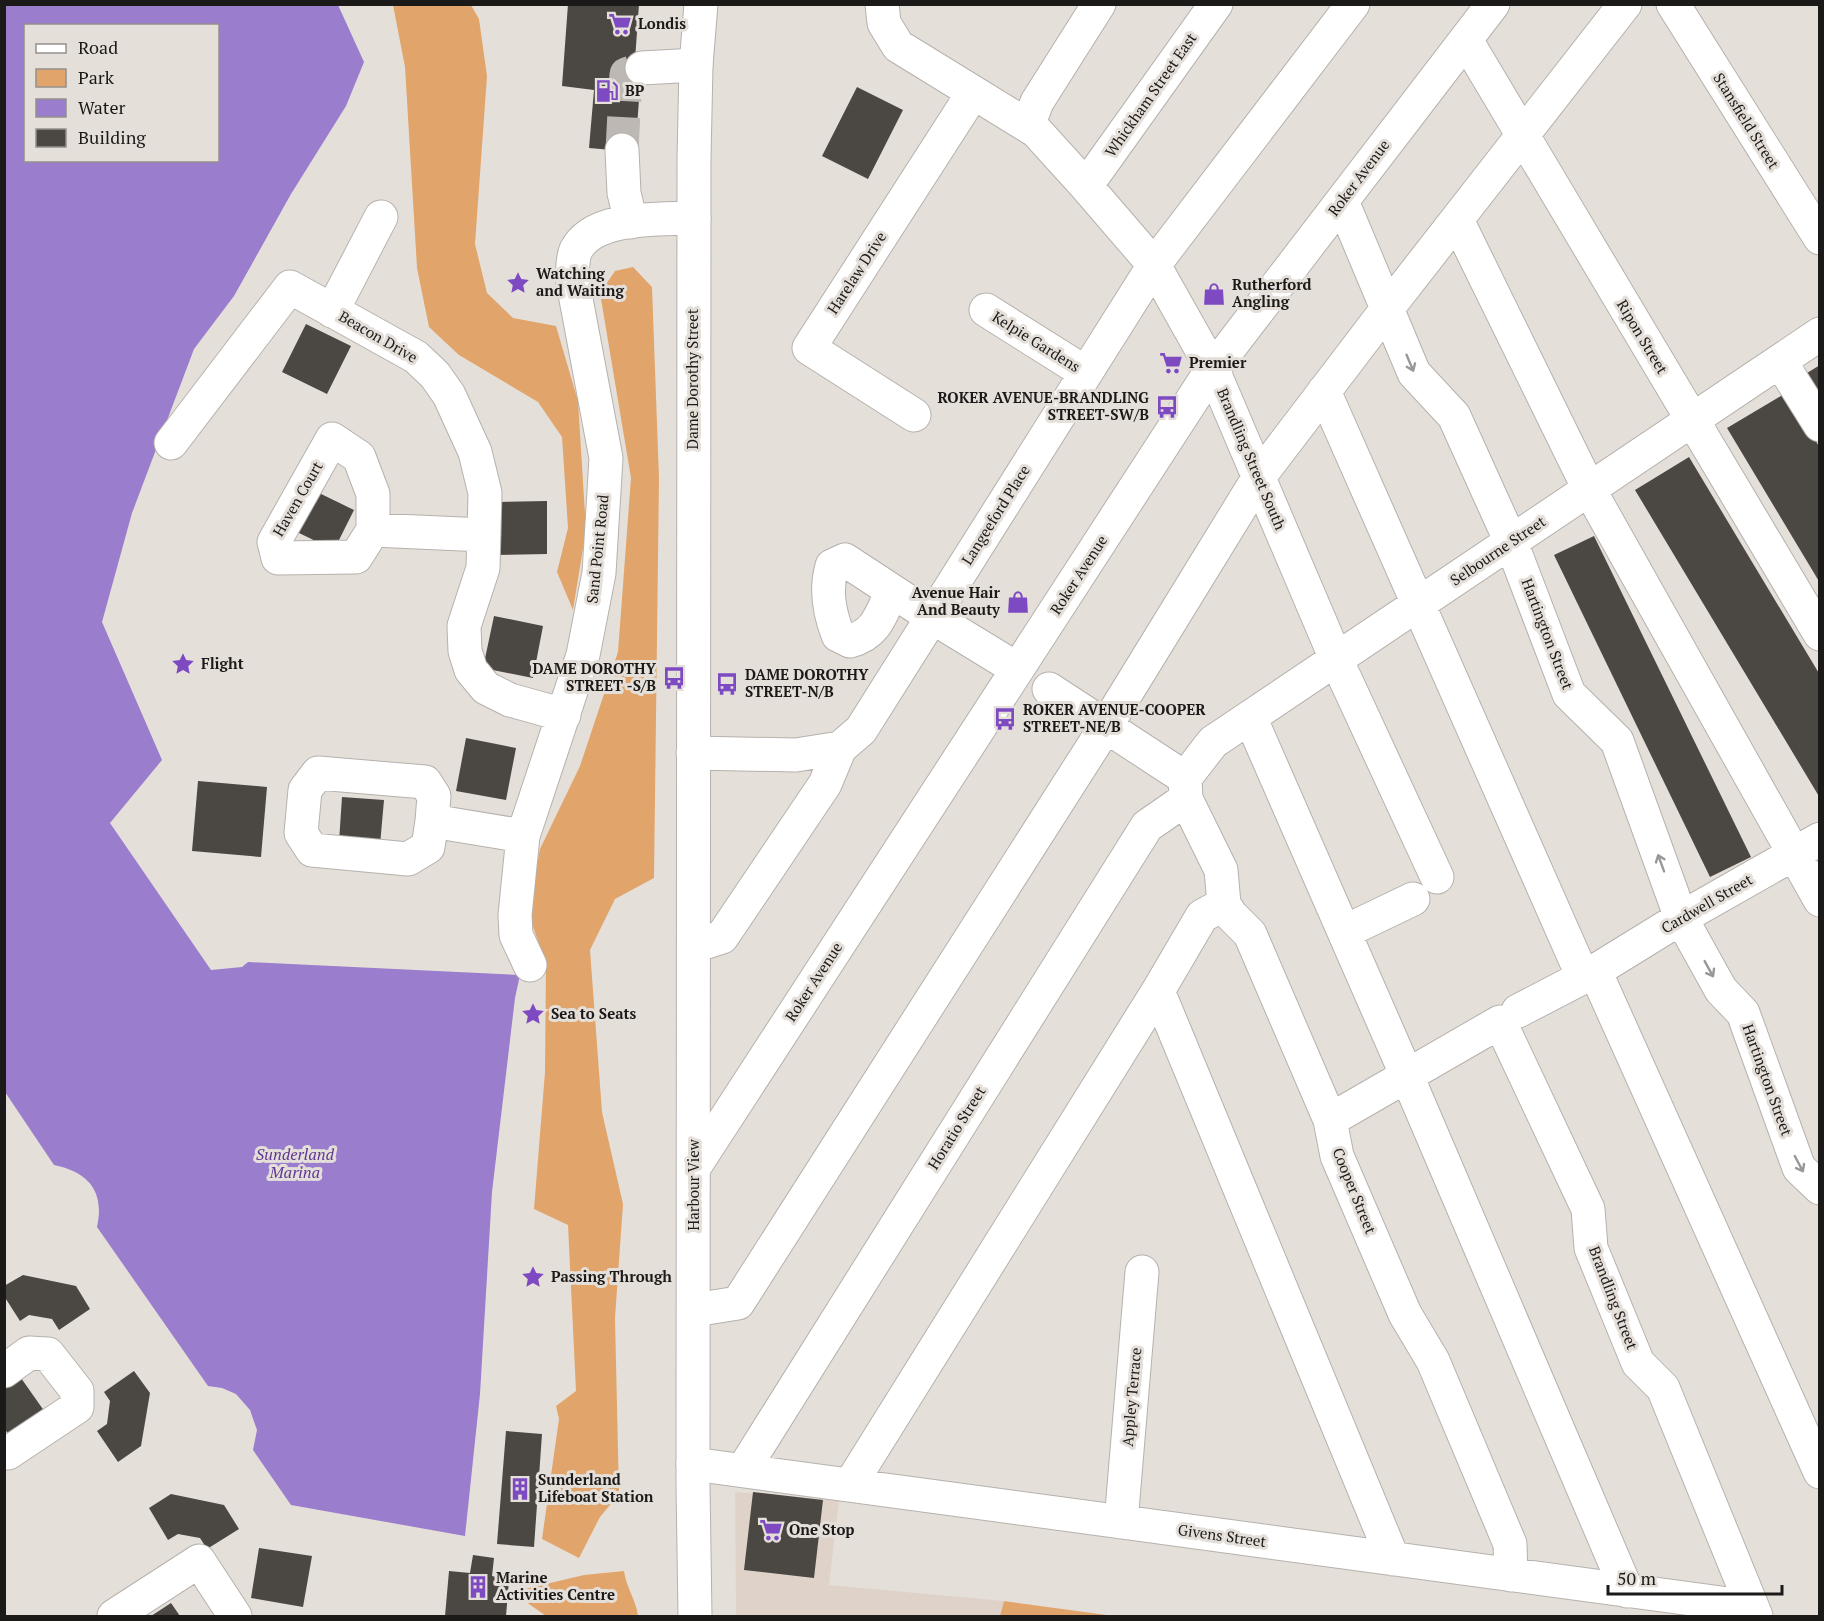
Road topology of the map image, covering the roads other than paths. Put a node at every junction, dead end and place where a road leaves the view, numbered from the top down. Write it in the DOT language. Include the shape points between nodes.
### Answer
graph roads {
  1 [pos="701,4"];
  2 [pos="882,4"];
  3 [pos="1099,4"];
  4 [pos="1216,4"];
  5 [pos="1353,4"];
  6 [pos="1493,4"];
  7 [pos="1624,4"];
  8 [pos="1673,4"];
  9 [pos="1466,39"];
  10 [pos="696,65"];
  11 [pos="642,68"];
  12 [pos="973,93"];
  13 [pos="1028,126"];
  14 [pos="1522,135"];
  15 [pos="622,150"];
  16 [pos="1086,186"];
  17 [pos="1342,201"];
  18 [pos="381,217"];
  19 [pos="693,218"];
  20 [pos="1457,220"];
  21 [pos="631,222"];
  22 [pos="1820,238"];
  23 [pos="1154,265"];
  24 [pos="1387,309"];
  25 [pos="986,310"];
  26 [pos="332,311"];
  27 [pos="1820,334"];
  28 [pos="1780,361"];
  29 [pos="1213,370"];
  30 [pos="1086,373"];
  31 [pos="1324,391"];
  32 [pos="914,416"];
  33 [pos="1692,420"];
  34 [pos="1820,425"];
  35 [pos="171,443"];
  36 [pos="1259,477"];
  37 [pos="1589,489"];
  38 [pos="373,530"];
  39 [pos="484,535"];
  40 [pos="1511,542"];
  41 [pos="892,591"];
  42 [pos="1419,604"];
  43 [pos="932,617"];
  44 [pos="1820,634"];
  45 [pos="1336,659"];
  46 [pos="1017,669"];
  47 [pos="1048,689"];
  48 [pos="564,715"];
  49 [pos="1250,717"];
  50 [pos="1106,726"];
  51 [pos="840,748"];
  52 [pos="693,753"];
  53 [pos="1186,789"];
  54 [pos="432,821"];
  55 [pos="523,836"];
  56 [pos="1807,847"];
  57 [pos="1437,877"];
  58 [pos="1413,899"];
  59 [pos="1820,900"];
  60 [pos="1224,904"];
  61 [pos="1681,918"];
  62 [pos="1344,932"];
  63 [pos="694,946"];
  64 [pos="530,965"];
  65 [pos="1589,974"];
  66 [pos="1158,992"];
  67 [pos="1518,1011"];
  68 [pos="1407,1076"];
  69 [pos="1330,1120"];
  70 [pos="695,1166"];
  71 [pos="1820,1188"];
  72 [pos="1142,1272"];
  73 [pos="694,1311"];
  74 [pos="4,1371"];
  75 [pos="4,1453"];
  76 [pos="693,1464"];
  77 [pos="743,1470"];
  78 [pos="1820,1472"];
  79 [pos="850,1485"];
  80 [pos="1121,1522"];
  81 [pos="1393,1559"];
  82 [pos="1511,1575"];
  83 [pos="1627,1591"];
  84 [pos="1753,1612"];
  85 [pos="114,1617"];
  86 [pos="235,1617"];
  87 [pos="695,1617"];
  1 -- 10 [label="street, Dame Dorothy Street"];
  2 -- 12 [label="street, Brandling Street South" via="884,22 898,46"];
  3 -- 13 [label="street" via="1037,102"];
  4 -- 16 [label="street, Whickham Street East"];
  5 -- 23 [label="street, Langeeford Place"];
  6 -- 9 [label="street, Roker Avenue"];
  7 -- 14 [label="street"];
  8 -- 22 [label="street, Stansfield Street"];
  9 -- 14 [label="street, Ripon Street"];
  9 -- 17 [label="street, Roker Avenue"];
  10 -- 11 [label="street"];
  10 -- 19 [label="street, Dame Dorothy Street"];
  12 -- 13 [label="street, Brandling Street South"];
  12 -- 32 [label="street, Harelaw Drive" via="809,348"];
  13 -- 16 [label="street, Brandling Street South"];
  14 -- 20 [label="street"];
  14 -- 33 [label="street, Ripon Street"];
  15 -- 21 [label="street" via="624,193"];
  16 -- 23 [label="street, Brandling Street South"];
  17 -- 24 [label="street, Hartington Street"];
  17 -- 29 [label="street, Roker Avenue"];
  18 -- 26 [label="street"];
  19 -- 21 [label="street, Sand Point Road"];
  19 -- 52 [label="street, Dame Dorothy Street"];
  20 -- 24 [label="street"];
  20 -- 37 [label="street"];
  21 -- 48 [label="street, Sand Point Road" via="606,226 586,236 575,252 573,278 606,458 599,573 583,655"];
  23 -- 29 [label="street, Brandling Street South"];
  23 -- 30 [label="street, Langeeford Place"];
  24 -- 31 [label="street"];
  24 -- 40 [label="street, Hartington Street, one-way" via="1414,374 1454,416"];
  25 -- 30 [label="street, Kelpie Gardens"];
  26 -- 35 [label="street, Beacon Drive" via="290,287"];
  26 -- 39 [label="street, Beacon Drive" via="416,357 450,395 475,452 484,493"];
  27 -- 28 [label="street, Selbourne Street"];
  28 -- 33 [label="street, Selbourne Street"];
  28 -- 34 [label="street"];
  29 -- 36 [label="street, Brandling Street South"];
  29 -- 46 [label="street, Roker Avenue"];
  30 -- 43 [label="street, Langeeford Place"];
  31 -- 36 [label="street"];
  31 -- 42 [label="street"];
  33 -- 37 [label="street, Selbourne Street"];
  33 -- 44 [label="street, Ripon Street"];
  36 -- 45 [label="street, Brandling Street South"];
  36 -- 50 [label="street"];
  37 -- 40 [label="street, Selbourne Street"];
  37 -- 56 [label="street"];
  38 -- 39 [label="street"];
  39 -- 48 [label="street, Beacon Drive" via="483,568 464,626 471,670 486,688 502,696"];
  40 -- 42 [label="street, Selbourne Street"];
  61 -- 40 [label="street, Hartington Street, one-way" via="1617,741 1569,694"];
  41 -- 43 [label="street"];
  42 -- 45 [label="street, Selbourne Street"];
  42 -- 65 [label="street"];
  43 -- 46 [label="street"];
  43 -- 51 [label="street, Langeeford Place" via="861,729"];
  45 -- 49 [label="street, Selbourne Street"];
  45 -- 57 [label="street, Brandling Street South"];
  46 -- 70 [label="street, Roker Avenue"];
  47 -- 50 [label="street"];
  48 -- 55 [label="street, Sand Point Road"];
  49 -- 53 [label="street, Selbourne Street" via="1213,742"];
  49 -- 62 [label="street"];
  50 -- 53 [label="street"];
  50 -- 73 [label="street" via="738,1302"];
  51 -- 52 [label="street" via="796,755"];
  51 -- 63 [label="street" via="825,784 722,937"];
  52 -- 63 [label="street, Harbour View"];
  53 -- 60 [label="street" via="1221,870"];
  53 -- 77 [label="street, Horatio Street" via="1146,826"];
  54 -- 55 [label="street"];
  55 -- 64 [label="street, Sand Point Road" via="516,935"];
  56 -- 59 [label="street"];
  56 -- 61 [label="street, Cardwell Street"];
  58 -- 62 [label="street"];
  60 -- 66 [label="street" via="1202,916"];
  60 -- 69 [label="street, Cooper Street" via="1250,933"];
  61 -- 65 [label="street, Cardwell Street"];
  61 -- 71 [label="street, Hartington Street, one-way" via="1721,990 1743,1013 1799,1168"];
  62 -- 68 [label="street"];
  63 -- 70 [label="street, Harbour View"];
  65 -- 67 [label="street, Cardwell Street"];
  65 -- 78 [label="street"];
  66 -- 79 [label="street"];
  66 -- 81 [label="street"];
  68 -- 69 [label="street, Brandling Street"];
  68 -- 83 [label="street"];
  68 -- 84 [label="street, Brandling Street" via="1500,1022 1588,1209 1591,1248 1638,1363 1663,1388"];
  69 -- 82 [label="street, Cooper Street" via="1337,1156 1405,1314 1433,1361 1510,1544"];
  70 -- 73 [label="street, Harbour View"];
  72 -- 80 [label="street, Appley Terrace"];
  73 -- 76 [label="street, Harbour View"];
  74 -- 75 [label="street" via="29,1353 48,1354 76,1391 77,1407"];
  76 -- 77 [label="street, Givens Street"];
  76 -- 87 [label="street, Harbour View"];
  77 -- 79 [label="street, Givens Street"];
  79 -- 80 [label="street, Givens Street"];
  80 -- 81 [label="street, Givens Street"];
  81 -- 82 [label="street, Givens Street"];
  82 -- 83 [label="street, Givens Street"];
  83 -- 84 [label="street, Givens Street"];
  85 -- 86 [label="street" via="199,1561"];
}
